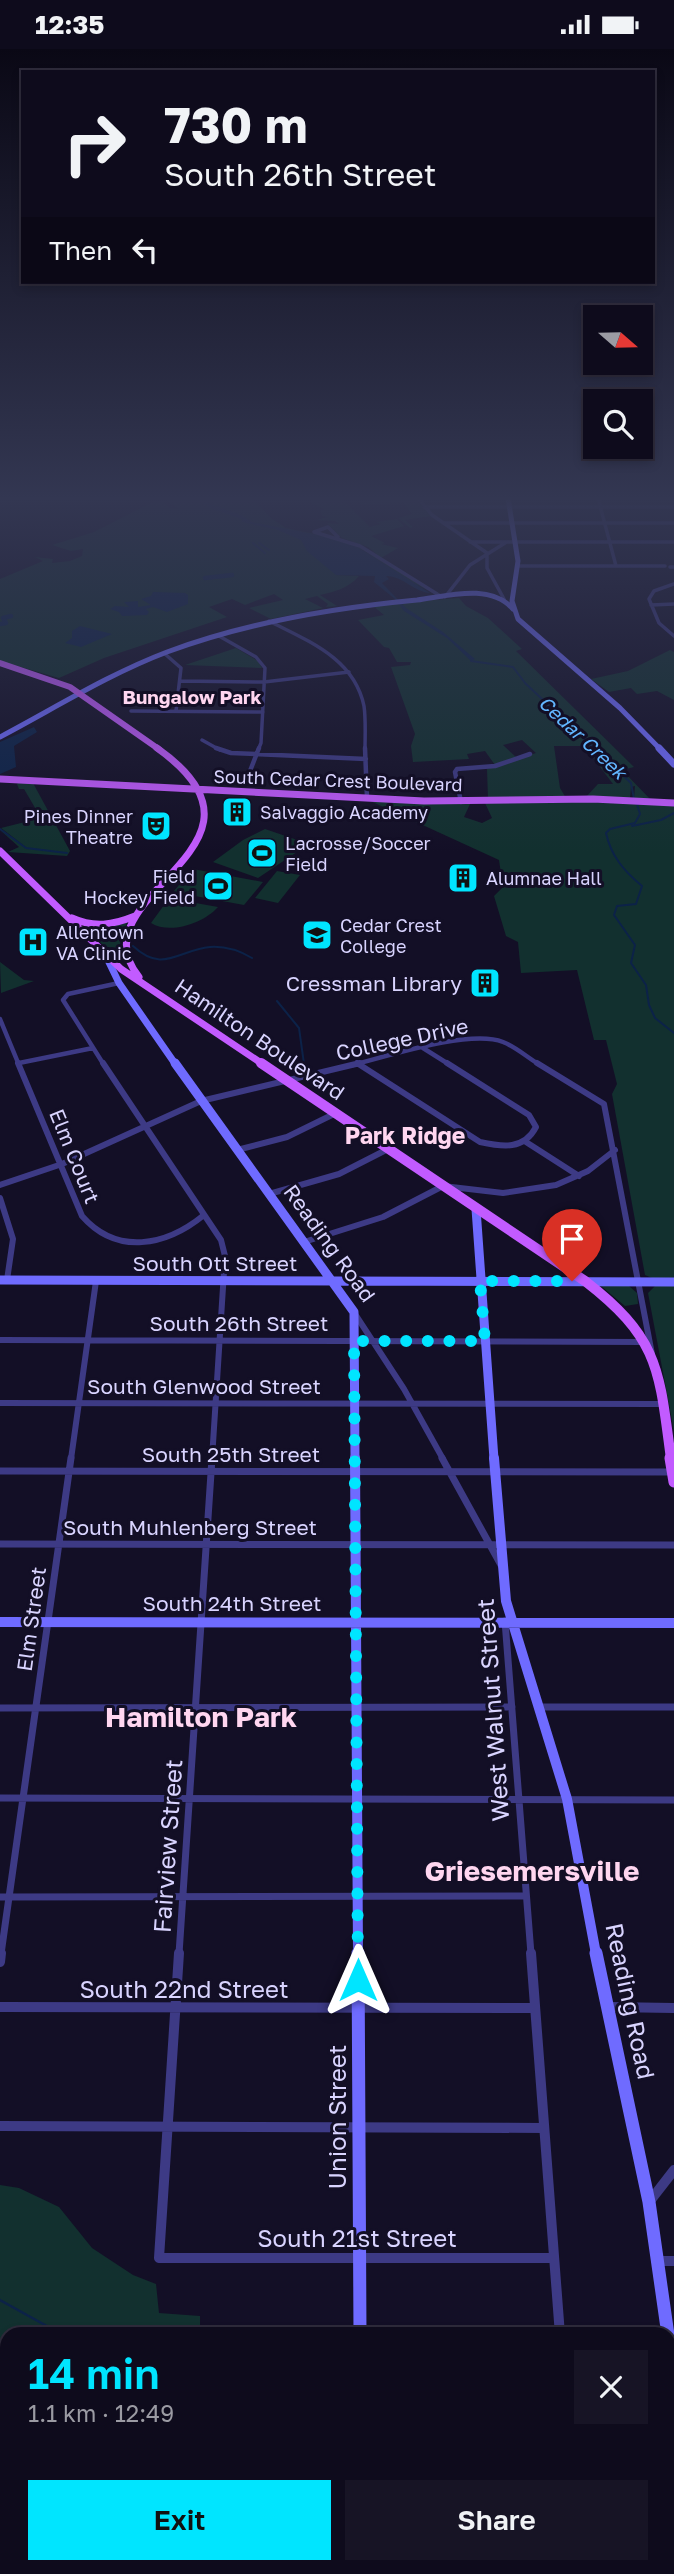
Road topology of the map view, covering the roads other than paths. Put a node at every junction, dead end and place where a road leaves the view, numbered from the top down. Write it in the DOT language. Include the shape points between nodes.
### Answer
graph roads {
  1 [pos="293,616"];
  2 [pos="517,616"];
  3 [pos="656,616"];
  4 [pos="269,621"];
  5 [pos="674,635"];
  6 [pos="219,636"];
  7 [pos="165,653"];
  8 [pos="0,663"];
  9 [pos="349,672"];
  10 [pos="180,681"];
  11 [pos="264,682"];
  12 [pos="82,695"];
  13 [pos="131,711"];
  14 [pos="176,711"];
  15 [pos="263,712"];
  16 [pos="0,737"];
  17 [pos="202,740"];
  18 [pos="670,753"];
  19 [pos="257,754"];
  20 [pos="530,754"];
  21 [pos="366,759"];
  22 [pos="674,764"];
  23 [pos="250,771"];
  24 [pos="0,779"];
  25 [pos="201,791"];
  26 [pos="367,798"];
  27 [pos="461,802"];
  28 [pos="674,803"];
  29 [pos="0,851"];
  30 [pos="63,913"];
  31 [pos="139,914"];
  32 [pos="106,956"];
  33 [pos="137,979"];
  34 [pos="119,983"];
  35 [pos="146,985"];
  36 [pos="0,1019"];
  37 [pos="93,1048"];
  38 [pos="423,1048"];
  39 [pos="19,1063"];
  40 [pos="357,1063"];
  41 [pos="286,1080"];
  42 [pos="201,1101"];
  43 [pos="336,1114"];
  44 [pos="143,1126"];
  45 [pos="526,1142"];
  46 [pos="388,1149"];
  47 [pos="237,1150"];
  48 [pos="615,1150"];
  49 [pos="62,1164"];
  50 [pos="579,1176"];
  51 [pos="0,1185"];
  52 [pos="443,1186"];
  53 [pos="269,1194"];
  54 [pos="0,1198"];
  55 [pos="476,1209"];
  56 [pos="204,1215"];
  57 [pos="10,1223"];
  58 [pos="0,1225"];
  59 [pos="304,1242"];
  60 [pos="4,1280"];
  61 [pos="332,1280"];
  62 [pos="96,1281"];
  63 [pos="225,1281"];
  64 [pos="480,1281"];
  65 [pos="585,1281"];
  66 [pos="640,1282"];
  67 [pos="674,1282"];
  68 [pos="354,1312"];
  69 [pos="0,1340"];
  70 [pos="88,1340"];
  71 [pos="220,1340"];
  72 [pos="354,1341"];
  73 [pos="374,1341"];
  74 [pos="485,1341"];
  75 [pos="646,1342"];
  76 [pos="653,1357"];
  77 [pos="0,1403"];
  78 [pos="79,1403"];
  79 [pos="216,1404"];
  80 [pos="354,1404"];
  81 [pos="412,1404"];
  82 [pos="489,1404"];
  83 [pos="661,1404"];
  84 [pos="0,1471"];
  85 [pos="69,1471"];
  86 [pos="354,1471"];
  87 [pos="211,1472"];
  88 [pos="451,1472"];
  89 [pos="494,1472"];
  90 [pos="673,1477"];
  91 [pos="0,1544"];
  92 [pos="59,1544"];
  93 [pos="206,1544"];
  94 [pos="355,1544"];
  95 [pos="495,1545"];
  96 [pos="674,1545"];
  97 [pos="506,1601"];
  98 [pos="0,1622"];
  99 [pos="201,1622"];
  100 [pos="48,1623"];
  101 [pos="355,1623"];
  102 [pos="509,1623"];
  103 [pos="674,1623"];
  104 [pos="195,1707"];
  105 [pos="356,1707"];
  106 [pos="512,1707"];
  107 [pos="539,1707"];
  108 [pos="674,1707"];
  109 [pos="0,1708"];
  110 [pos="36,1708"];
  111 [pos="0,1798"];
  112 [pos="23,1798"];
  113 [pos="189,1799"];
  114 [pos="357,1799"];
  115 [pos="519,1799"];
  116 [pos="567,1799"];
  117 [pos="674,1800"];
  118 [pos="357,1896"];
  119 [pos="526,1896"];
  120 [pos="5,1897"];
  121 [pos="183,1897"];
  122 [pos="0,1962"];
  123 [pos="0,2007"];
  124 [pos="176,2007"];
  125 [pos="609,2007"];
  126 [pos="358,2008"];
  127 [pos="535,2008"];
  128 [pos="674,2008"];
  129 [pos="0,2126"];
  130 [pos="168,2126"];
  131 [pos="359,2127"];
  132 [pos="544,2128"];
  133 [pos="674,2169"];
  134 [pos="649,2201"];
  135 [pos="159,2258"];
  136 [pos="554,2258"];
  137 [pos="360,2259"];
  138 [pos="674,2260"];
  139 [pos="658,2261"];
  140 [pos="360,2327"];
  141 [pos="559,2327"];
  142 [pos="667,2327"];
  1 -- 4 [label="street"];
  2 -- 18 [label="street"];
  3 -- 5 [label="street"];
  4 -- 6 [label="street"];
  4 -- 9 [label="street" via="334,656"];
  6 -- 7 [label="street"];
  6 -- 11 [label="street" via="262,662"];
  7 -- 10 [label="street" via="180,666"];
  7 -- 12 [label="street"];
  8 -- 12 [label="main road" via="55,680"];
  9 -- 11 [label="street"];
  9 -- 21 [label="street" via="363,703"];
  10 -- 11 [label="street"];
  10 -- 14 [label="street"];
  11 -- 15 [label="street"];
  12 -- 16 [label="street"];
  12 -- 25 [label="main road" via="182,767"];
  13 -- 14 [label="street"];
  14 -- 15 [label="street"];
  15 -- 19 [label="street"];
  17 -- 19 [label="street" via="222,751"];
  18 -- 22 [label="street"];
  19 -- 21 [label="street"];
  19 -- 23 [label="street"];
  20 -- 27 [label="street" via="495,766 457,769"];
  21 -- 26 [label="street"];
  24 -- 25 [label="main road, South Cedar Crest Boulevard"];
  25 -- 26 [label="main road, South Cedar Crest Boulevard"];
  25 -- 31 [label="main road" via="206,809 202,833"];
  26 -- 27 [label="main road, South Cedar Crest Boulevard"];
  27 -- 28 [label="main road, South Cedar Crest Boulevard"];
  29 -- 30 [label="main road, Hamilton Boulevard"];
  30 -- 31 [label="main road" via="97,926"];
  30 -- 32 [label="main road, Hamilton Boulevard"];
  31 -- 35 [label="main road" via="128,930 124,949"];
  32 -- 33 [label="main road, Hamilton Boulevard"];
  32 -- 34 [label="street, Reading Road"];
  33 -- 34 [label="street"];
  33 -- 35 [label="main road, Hamilton Boulevard"];
  34 -- 37 [label="street, Fairview Street" via="64,997"];
  34 -- 42 [label="street, Reading Road"];
  35 -- 41 [label="main road, Hamilton Boulevard"];
  36 -- 39 [label="street, Elm Court"];
  37 -- 39 [label="street"];
  37 -- 44 [label="street, Fairview Street"];
  38 -- 40 [label="street, College Drive"];
  38 -- 45 [label="street" via="529,1115 536,1127"];
  38 -- 48 [label="street, College Drive" via="457,1040 498,1040 604,1104"];
  39 -- 49 [label="street, Elm Court"];
  40 -- 41 [label="street, College Drive"];
  40 -- 45 [label="street" via="480,1142 501,1147"];
  41 -- 42 [label="street, College Drive"];
  41 -- 43 [label="main road, Hamilton Boulevard"];
  42 -- 44 [label="street, College Drive"];
  42 -- 47 [label="street, Reading Road"];
  43 -- 46 [label="main road, Hamilton Boulevard"];
  43 -- 47 [label="street" via="287,1137"];
  44 -- 49 [label="street, College Drive"];
  44 -- 56 [label="street, Fairview Street"];
  45 -- 50 [label="street"];
  46 -- 52 [label="main road, Hamilton Boulevard"];
  46 -- 53 [label="street" via="339,1174"];
  47 -- 53 [label="street, Reading Road"];
  48 -- 50 [label="street"];
  48 -- 66 [label="street"];
  49 -- 51 [label="street, College Drive"];
  49 -- 56 [label="street, Elm Court" via="82,1216 103,1234 129,1241 160,1240 186,1230"];
  50 -- 52 [label="street" via="518,1192"];
  52 -- 55 [label="main road, Hamilton Boulevard"];
  52 -- 59 [label="street" via="383,1217"];
  53 -- 59 [label="street, Reading Road"];
  54 -- 57 [label="street"];
  55 -- 64 [label="street, West Walnut Street"];
  55 -- 65 [label="main road, Hamilton Boulevard"];
  56 -- 63 [label="street, Fairview Street" via="224,1247"];
  57 -- 58 [label="street"];
  57 -- 60 [label="street" via="13,1247"];
  59 -- 61 [label="street, Reading Road"];
  60 -- 62 [label="street, South Ott Street"];
  61 -- 63 [label="street, South Ott Street"];
  61 -- 64 [label="street, South Ott Street"];
  61 -- 68 [label="street, Reading Road"];
  62 -- 63 [label="street, South Ott Street"];
  62 -- 70 [label="street, Elm Street"];
  63 -- 71 [label="street, Fairview Street"];
  64 -- 65 [label="street, South Ott Street"];
  64 -- 74 [label="street, West Walnut Street"];
  65 -- 66 [label="street, South Ott Street"];
  65 -- 75 [label="main road, Hamilton Boulevard" via="620,1310"];
  66 -- 67 [label="street, South Ott Street"];
  66 -- 76 [label="street"];
  68 -- 72 [label="street, Union Street"];
  68 -- 73 [label="street, Reading Road"];
  69 -- 70 [label="street, South 26th Street"];
  70 -- 71 [label="street, South 26th Street"];
  70 -- 78 [label="street, Elm Street"];
  71 -- 72 [label="street, South 26th Street"];
  71 -- 79 [label="street, Fairview Street"];
  72 -- 73 [label="street, South 26th Street"];
  72 -- 80 [label="street, Union Street"];
  73 -- 74 [label="street, South 26th Street"];
  73 -- 81 [label="street, Reading Road"];
  74 -- 75 [label="street, South 26th Street"];
  74 -- 82 [label="street, West Walnut Street"];
  75 -- 76 [label="main road, Hamilton Boulevard"];
  76 -- 83 [label="main road, Hamilton Boulevard"];
  77 -- 78 [label="street, South Glenwood Street"];
  78 -- 79 [label="street, South Glenwood Street"];
  78 -- 85 [label="street, Elm Street"];
  79 -- 80 [label="street, South Glenwood Street"];
  79 -- 87 [label="street, Fairview Street"];
  80 -- 81 [label="street, South Glenwood Street"];
  80 -- 86 [label="street, Union Street"];
  81 -- 82 [label="street, South Glenwood Street"];
  81 -- 88 [label="street, Reading Road"];
  82 -- 83 [label="street, South Glenwood Street"];
  82 -- 89 [label="street, West Walnut Street"];
  83 -- 90 [label="main road, Hamilton Boulevard"];
  84 -- 85 [label="street, South 25th Street"];
  85 -- 87 [label="street, South 25th Street"];
  85 -- 92 [label="street, Elm Street"];
  86 -- 87 [label="street, South 25th Street"];
  86 -- 88 [label="street, South 25th Street"];
  86 -- 94 [label="street, Union Street"];
  87 -- 93 [label="street, Fairview Street"];
  88 -- 89 [label="street, South 25th Street"];
  88 -- 95 [label="street, Reading Road"];
  89 -- 90 [label="street, South 25th Street"];
  89 -- 95 [label="street, West Walnut Street"];
  91 -- 92 [label="street, South Muhlenberg Street"];
  92 -- 93 [label="street, South Muhlenberg Street"];
  92 -- 100 [label="street, Elm Street"];
  93 -- 94 [label="street, South Muhlenberg Street"];
  93 -- 99 [label="street, Fairview Street"];
  94 -- 95 [label="street, South Muhlenberg Street"];
  94 -- 101 [label="street, Union Street"];
  95 -- 96 [label="street, South Muhlenberg Street"];
  95 -- 97 [label="street, West Walnut Street"];
  97 -- 102 [label="street, Reading Road"];
  98 -- 100 [label="street, South 24th Street"];
  99 -- 100 [label="street, South 24th Street"];
  99 -- 101 [label="street, South 24th Street"];
  99 -- 104 [label="street, Fairview Street"];
  100 -- 110 [label="street, Elm Street"];
  101 -- 102 [label="street, South 24th Street"];
  101 -- 105 [label="street, Union Street"];
  102 -- 103 [label="street, South 24th Street"];
  102 -- 106 [label="street, West Walnut Street"];
  102 -- 107 [label="street, Reading Road"];
  104 -- 105 [label="street"];
  104 -- 110 [label="street"];
  104 -- 113 [label="street, Fairview Street"];
  105 -- 106 [label="street"];
  105 -- 114 [label="street, Union Street"];
  106 -- 115 [label="street, West Walnut Street"];
  107 -- 108 [label="street"];
  107 -- 116 [label="street, Reading Road"];
  109 -- 110 [label="street"];
  110 -- 112 [label="street, Elm Street"];
  111 -- 112 [label="street"];
  112 -- 113 [label="street"];
  112 -- 120 [label="street, Elm Street"];
  113 -- 114 [label="street"];
  113 -- 121 [label="street, Fairview Street"];
  114 -- 115 [label="street"];
  114 -- 118 [label="street, Union Street"];
  115 -- 116 [label="street"];
  115 -- 119 [label="street, West Walnut Street"];
  116 -- 117 [label="street"];
  116 -- 125 [label="street, Reading Road"];
  118 -- 119 [label="street"];
  118 -- 121 [label="street"];
  118 -- 126 [label="street, Union Street"];
  119 -- 127 [label="street, West Walnut Street"];
  120 -- 121 [label="street"];
  120 -- 122 [label="street, Elm Street"];
  121 -- 124 [label="street, Fairview Street"];
  123 -- 124 [label="street, South 22nd Street"];
  124 -- 126 [label="street, South 22nd Street"];
  124 -- 130 [label="street, Fairview Street"];
  125 -- 128 [label="street"];
  125 -- 134 [label="street, Reading Road"];
  126 -- 127 [label="street, South 22nd Street"];
  126 -- 131 [label="street, Union Street"];
  127 -- 132 [label="street, West Walnut Street"];
  129 -- 130 [label="street"];
  130 -- 131 [label="street"];
  130 -- 135 [label="street, Fairview Street"];
  131 -- 132 [label="street"];
  131 -- 137 [label="street, Union Street"];
  132 -- 136 [label="street, West Walnut Street"];
  133 -- 134 [label="street"];
  134 -- 139 [label="street, Reading Road"];
  135 -- 137 [label="street, South 21st Street"];
  136 -- 137 [label="street, South 21st Street"];
  136 -- 141 [label="street, West Walnut Street"];
  137 -- 140 [label="street, Union Street"];
  138 -- 139 [label="street"];
  139 -- 142 [label="street, Reading Road"];
}
